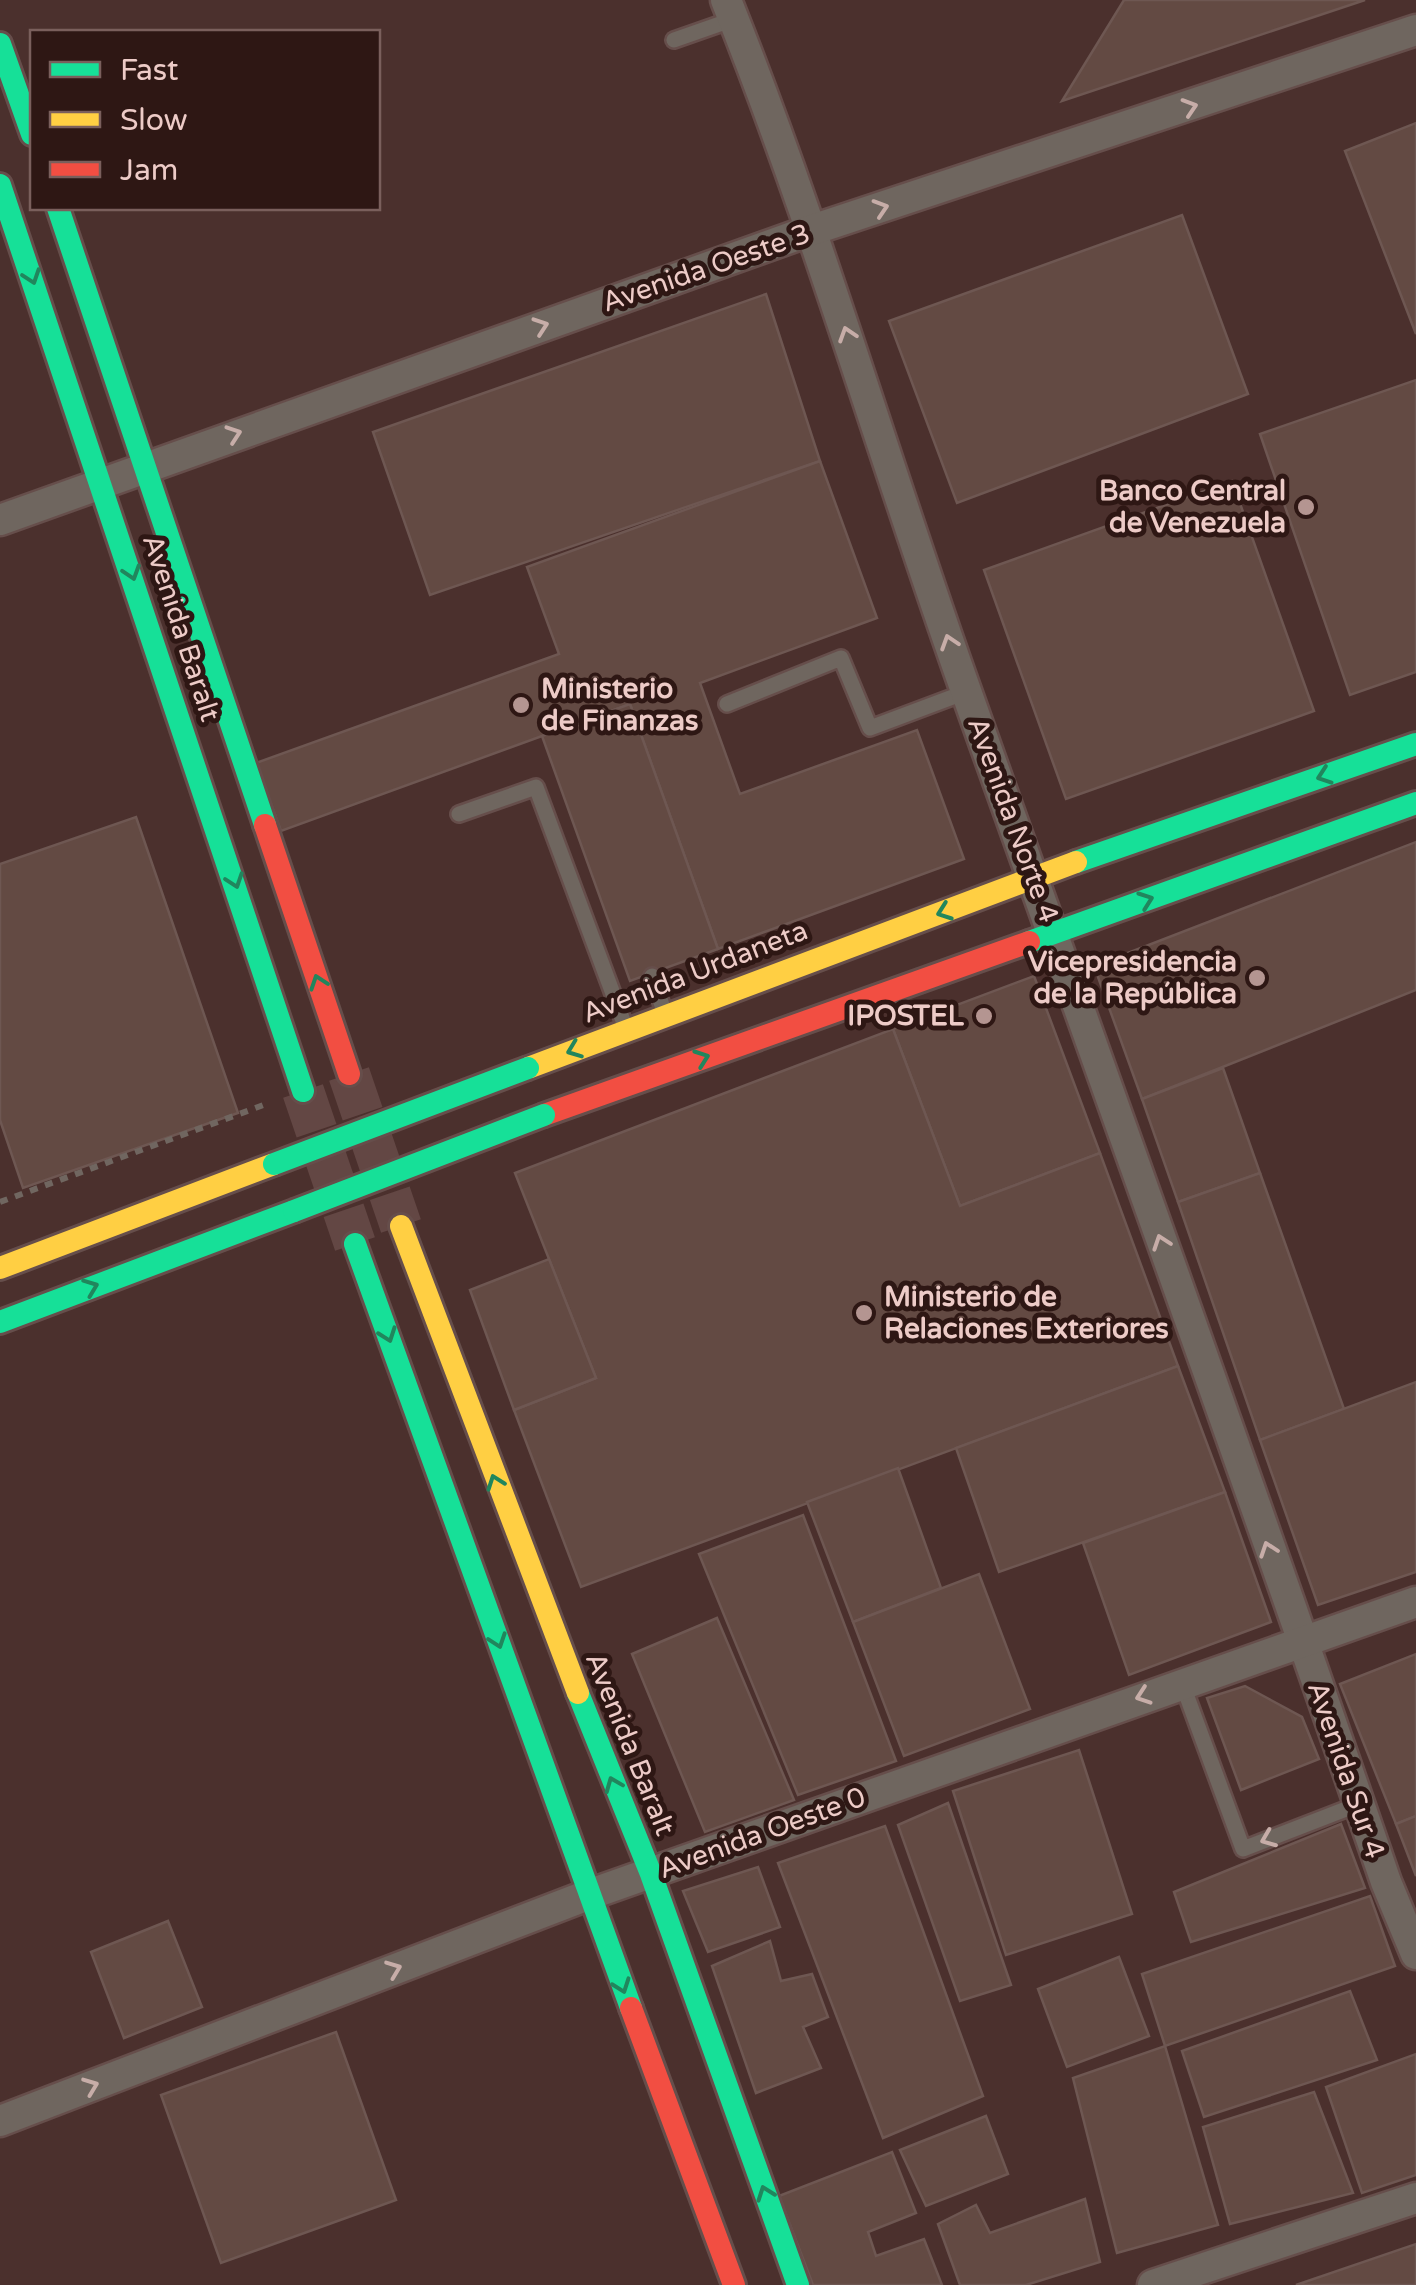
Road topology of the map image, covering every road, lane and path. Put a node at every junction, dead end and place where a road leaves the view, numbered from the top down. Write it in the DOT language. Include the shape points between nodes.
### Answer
graph roads {
  1 [pos="730,10"];
  2 [pos="1416,30"];
  3 [pos="674,40"];
  4 [pos="0,44"];
  5 [pos="30,128"];
  6 [pos="0,185"];
  7 [pos="59,210"];
  8 [pos="812,230"];
  9 [pos="142,466"];
  10 [pos="99,481"];
  11 [pos="0,520"];
  12 [pos="966,692"];
  13 [pos="727,704"];
  14 [pos="1416,744"];
  15 [pos="1416,803"];
  16 [pos="458,814"];
  17 [pos="1036,878"];
  18 [pos="1054,931"];
  19 [pos="652,976"];
  20 [pos="666,1015"];
  21 [pos="626,1030"];
  22 [pos="349,1074"];
  23 [pos="303,1091"];
  24 [pos="0,1202"];
  25 [pos="401,1226"];
  26 [pos="354,1244"];
  27 [pos="0,1268"];
  28 [pos="0,1322"];
  29 [pos="1416,1602"];
  30 [pos="1301,1641"];
  31 [pos="1182,1682"];
  32 [pos="1359,1804"];
  33 [pos="651,1874"];
  34 [pos="588,1895"];
  35 [pos="1416,1954"];
  36 [pos="0,2121"];
  37 [pos="1416,2198"];
  38 [pos="734,2285"];
  39 [pos="798,2285"];
  40 [pos="1154,2285"];
  1 -- 3 [label="lane"];
  1 -- 8 [label="street, Avenida Norte 4"];
  8 -- 2 [label="street, Avenida Oeste 3, one-way"];
  4 -- 5 [label="main road"];
  6 -- 10 [label="main road, Avenida Baralt, one-way"];
  7 -- 9 [label="main road, Avenida Baralt"];
  9 -- 8 [label="street, Avenida Oeste 3, one-way"];
  12 -- 8 [label="street, Avenida Norte 4, one-way"];
  9 -- 10 [label="street, Avenida Oeste 3"];
  22 -- 9 [label="main road, Avenida Baralt, one-way" via="175,545"];
  10 -- 11 [label="street, Avenida Oeste 3"];
  10 -- 23 [label="main road, Avenida Baralt, one-way"];
  12 -- 13 [label="lane" via="870,728 841,658"];
  12 -- 17 [label="street, Avenida Norte 4"];
  14 -- 17 [label="main road, Avenida Urdaneta, one-way"];
  18 -- 15 [label="main road, one-way"];
  16 -- 21 [label="lane" via="536,787"];
  17 -- 18 [label="street, Avenida Norte 4"];
  17 -- 20 [label="main road, Avenida Urdaneta, one-way"];
  28 -- 18 [label="main road, one-way, bridge"];
  30 -- 18 [label="street, Avenida Norte 4, one-way"];
  19 -- 20 [label="lane"];
  20 -- 21 [label="main road, Avenida Urdaneta"];
  21 -- 27 [label="main road, Avenida Urdaneta, one-way, bridge"];
  23 -- 24 [label="path"];
  33 -- 25 [label="main road, Avenida Baralt, one-way" via="524,1560"];
  26 -- 34 [label="main road, one-way"];
  29 -- 30 [label="street, Avenida Oeste 0"];
  30 -- 31 [label="street, Avenida Oeste 0"];
  30 -- 32 [label="street, Avenida Sur 4"];
  32 -- 31 [label="lane, one-way" via="1243,1849"];
  31 -- 33 [label="street, Avenida Oeste 0, one-way"];
  32 -- 35 [label="street, Avenida Sur 4"];
  33 -- 34 [label="street, Avenida Oeste 0"];
  39 -- 33 [label="main road, Avenida Baralt, one-way"];
  36 -- 34 [label="street, Avenida Oeste 0, one-way"];
  34 -- 38 [label="main road, one-way"];
  37 -- 40 [label="street"];
}
